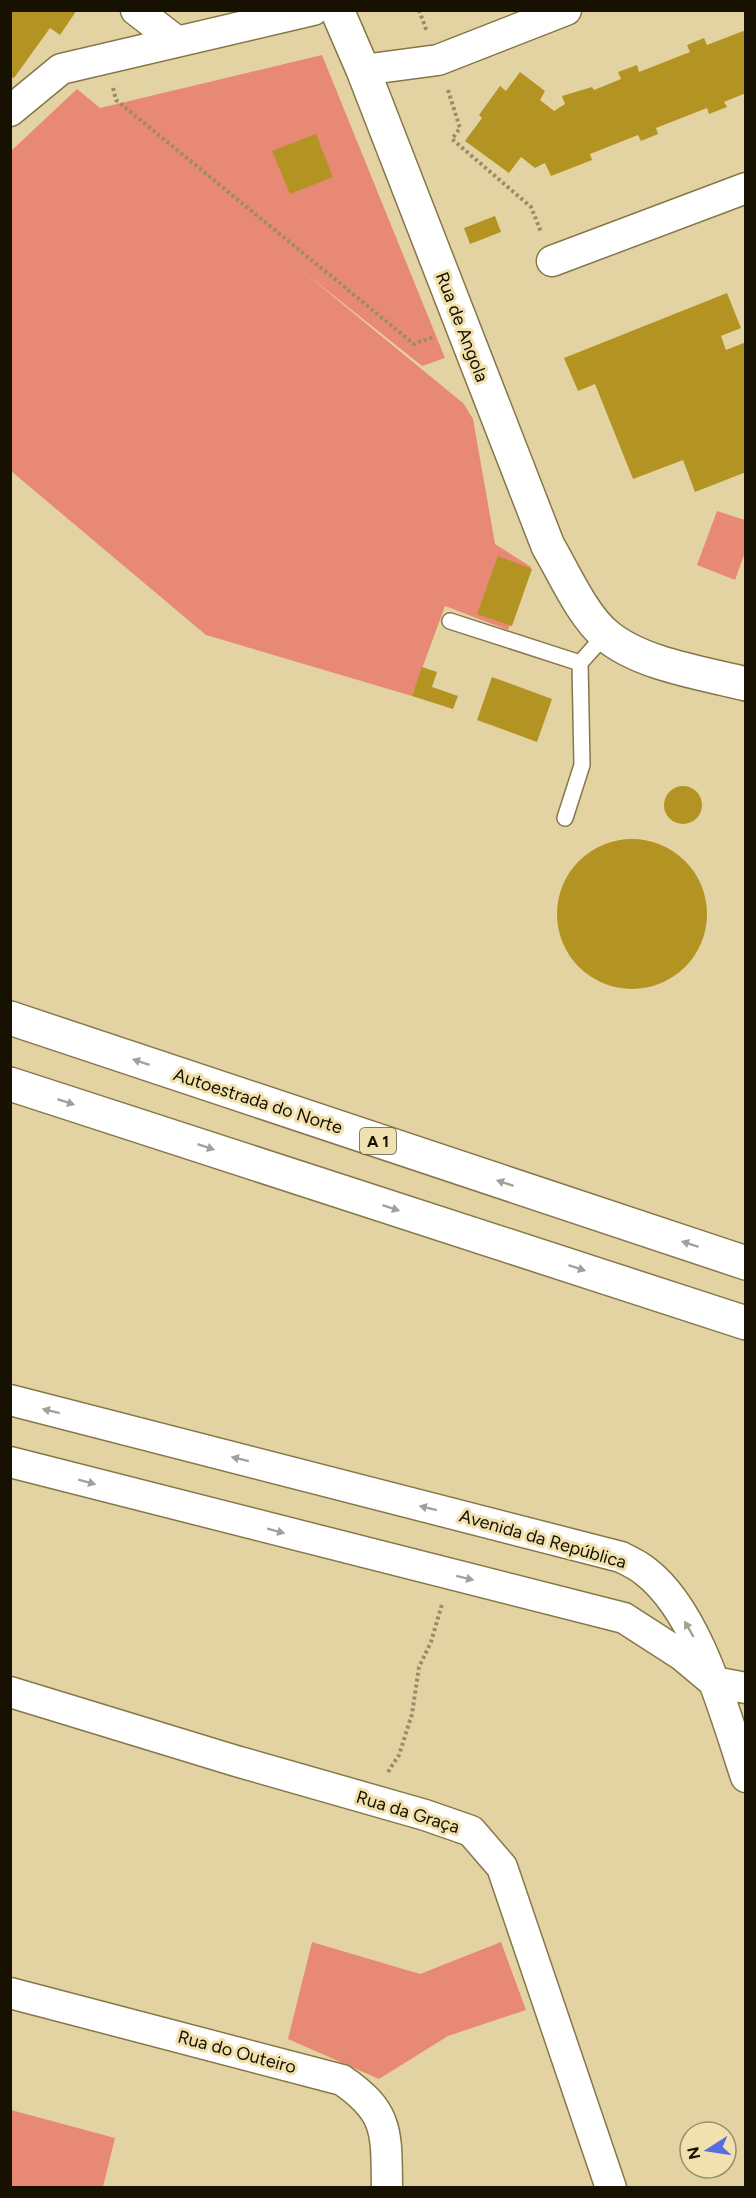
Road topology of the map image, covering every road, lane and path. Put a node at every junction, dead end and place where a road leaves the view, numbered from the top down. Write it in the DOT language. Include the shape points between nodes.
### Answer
graph roads {
  1 [pos="136,10"];
  2 [pos="313,10"];
  3 [pos="337,10"];
  4 [pos="419,10"];
  5 [pos="566,10"];
  6 [pos="175,40"];
  7 [pos="105,57"];
  8 [pos="438,60"];
  9 [pos="363,70"];
  10 [pos="10,111"];
  11 [pos="746,188"];
  12 [pos="552,261"];
  13 [pos="414,344"];
  14 [pos="450,621"];
  15 [pos="605,635"];
  16 [pos="580,663"];
  17 [pos="746,684"];
  18 [pos="565,818"];
  19 [pos="10,1018"];
  20 [pos="10,1084"];
  21 [pos="746,1263"];
  22 [pos="746,1323"];
  23 [pos="10,1400"];
  24 [pos="10,1462"];
  25 [pos="451,1575"];
  26 [pos="714,1682"];
  27 [pos="746,1688"];
  28 [pos="10,1692"];
  29 [pos="746,1777"];
  30 [pos="371,1799"];
  31 [pos="10,1993"];
  32 [pos="387,2187"];
  33 [pos="611,2187"];
  1 -- 6 [label="street"];
  2 -- 6 [label="street"];
  3 -- 9 [label="main road, Rua de Angola"];
  4 -- 8 [label="path"];
  5 -- 8 [label="street"];
  6 -- 7 [label="street"];
  7 -- 10 [label="street" via="61,69"];
  7 -- 13 [label="path" via="116,100"];
  8 -- 9 [label="street"];
  8 -- 12 [label="path" via="460,128 452,139 531,207"];
  9 -- 15 [label="main road, Rua de Angola" via="548,546"];
  11 -- 12 [label="street"];
  14 -- 16 [label="lane"];
  15 -- 16 [label="lane"];
  15 -- 17 [label="main road" via="633,653"];
  16 -- 18 [label="lane" via="582,765"];
  21 -- 19 [label="main road, Autoestrada do Norte / A 1, one-way"];
  20 -- 22 [label="main road, one-way"];
  26 -- 23 [label="street, Avenida da República, one-way" via="693,1634 667,1593 645,1570 621,1557"];
  24 -- 25 [label="street, one-way"];
  25 -- 26 [label="street, one-way" via="624,1618"];
  25 -- 30 [label="path" via="431,1642 419,1666 412,1714 399,1755"];
  26 -- 27 [label="street"];
  26 -- 29 [label="street, Avenida da República"];
  28 -- 30 [label="street, Rua da Graça"];
  30 -- 33 [label="street, Rua da Graça" via="471,1831 502,1867"];
  31 -- 32 [label="street, Rua do Outeiro" via="342,2080 363,2095 382,2121"];
}
